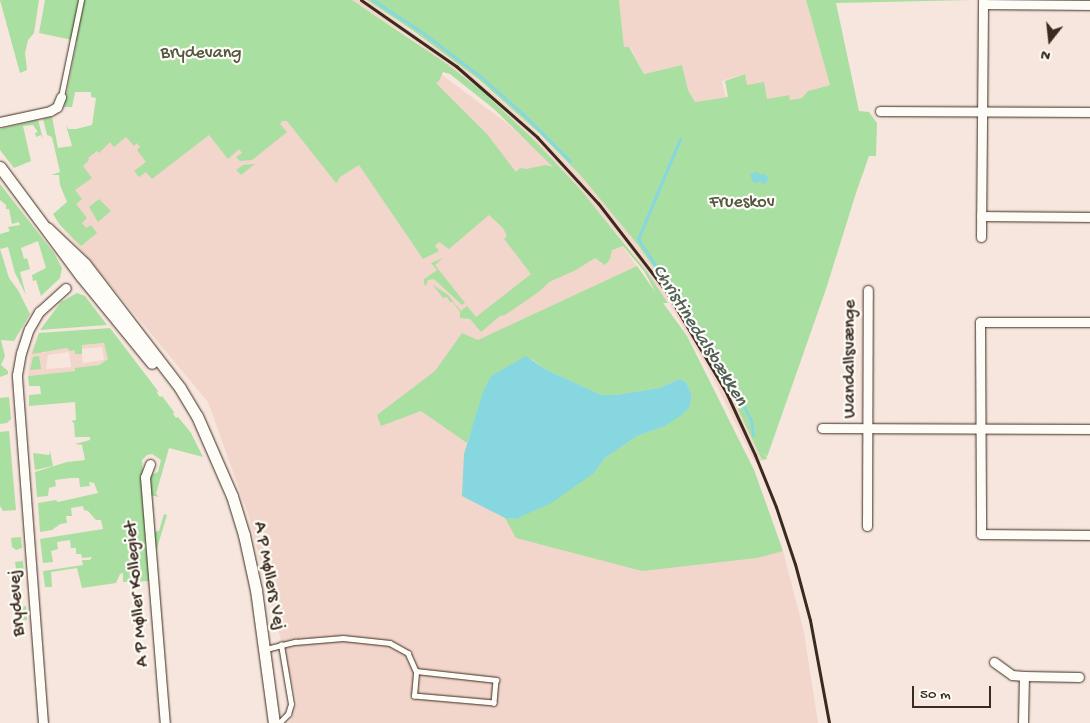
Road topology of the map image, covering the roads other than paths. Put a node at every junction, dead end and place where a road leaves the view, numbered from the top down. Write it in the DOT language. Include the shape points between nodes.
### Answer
graph roads {
  1 [pos="81,0"];
  2 [pos="983,2"];
  3 [pos="1090,5"];
  4 [pos="62,96"];
  5 [pos="981,110"];
  6 [pos="880,111"];
  7 [pos="1090,112"];
  8 [pos="0,122"];
  9 [pos="0,167"];
  10 [pos="981,216"];
  11 [pos="1090,217"];
  12 [pos="981,237"];
  13 [pos="66,288"];
  14 [pos="868,290"];
  15 [pos="1090,322"];
  16 [pos="981,427"];
  17 [pos="822,428"];
  18 [pos="867,428"];
  19 [pos="1090,429"];
  20 [pos="150,464"];
  21 [pos="867,526"];
  22 [pos="1090,536"];
  23 [pos="282,645"];
  24 [pos="264,649"];
  25 [pos="994,662"];
  26 [pos="416,672"];
  27 [pos="1024,676"];
  28 [pos="1079,677"];
  29 [pos="43,723"];
  30 [pos="165,723"];
  31 [pos="274,723"];
  32 [pos="279,723"];
  33 [pos="1023,723"];
  1 -- 4 [label="lane"];
  2 -- 3 [label="street"];
  2 -- 5 [label="street"];
  4 -- 8 [label="street" via="57,107 50,111"];
  5 -- 6 [label="street"];
  5 -- 7 [label="street"];
  5 -- 10 [label="street"];
  9 -- 24 [label="street, A P Møllers Vej" via="48,228 85,264 195,411 232,496 244,535"];
  10 -- 11 [label="street"];
  10 -- 12 [label="street"];
  13 -- 29 [label="street, Brydevej" via="46,305 34,321 22,348 17,375"];
  14 -- 18 [label="street, Wandallsvænge"];
  15 -- 16 [label="street" via="980,322"];
  16 -- 18 [label="street, Wandallsvænge"];
  16 -- 19 [label="street, Wandallsvænge"];
  16 -- 22 [label="street" via="980,534"];
  17 -- 18 [label="street, Wandallsvænge"];
  18 -- 21 [label="street, Wandallsvænge"];
  20 -- 30 [label="street, A P Møller Kollegiet" via="145,477"];
  23 -- 24 [label="lane"];
  23 -- 26 [label="lane" via="343,638 390,642 408,653"];
  23 -- 32 [label="lane" via="291,704 288,714"];
  24 -- 31 [label="street, A P Møllers Vej"];
  25 -- 27 [label="street" via="1012,675"];
  26 -- 26 [label="lane" via="496,680 494,703 414,696"];
  27 -- 28 [label="street"];
  27 -- 33 [label="street"];
}
